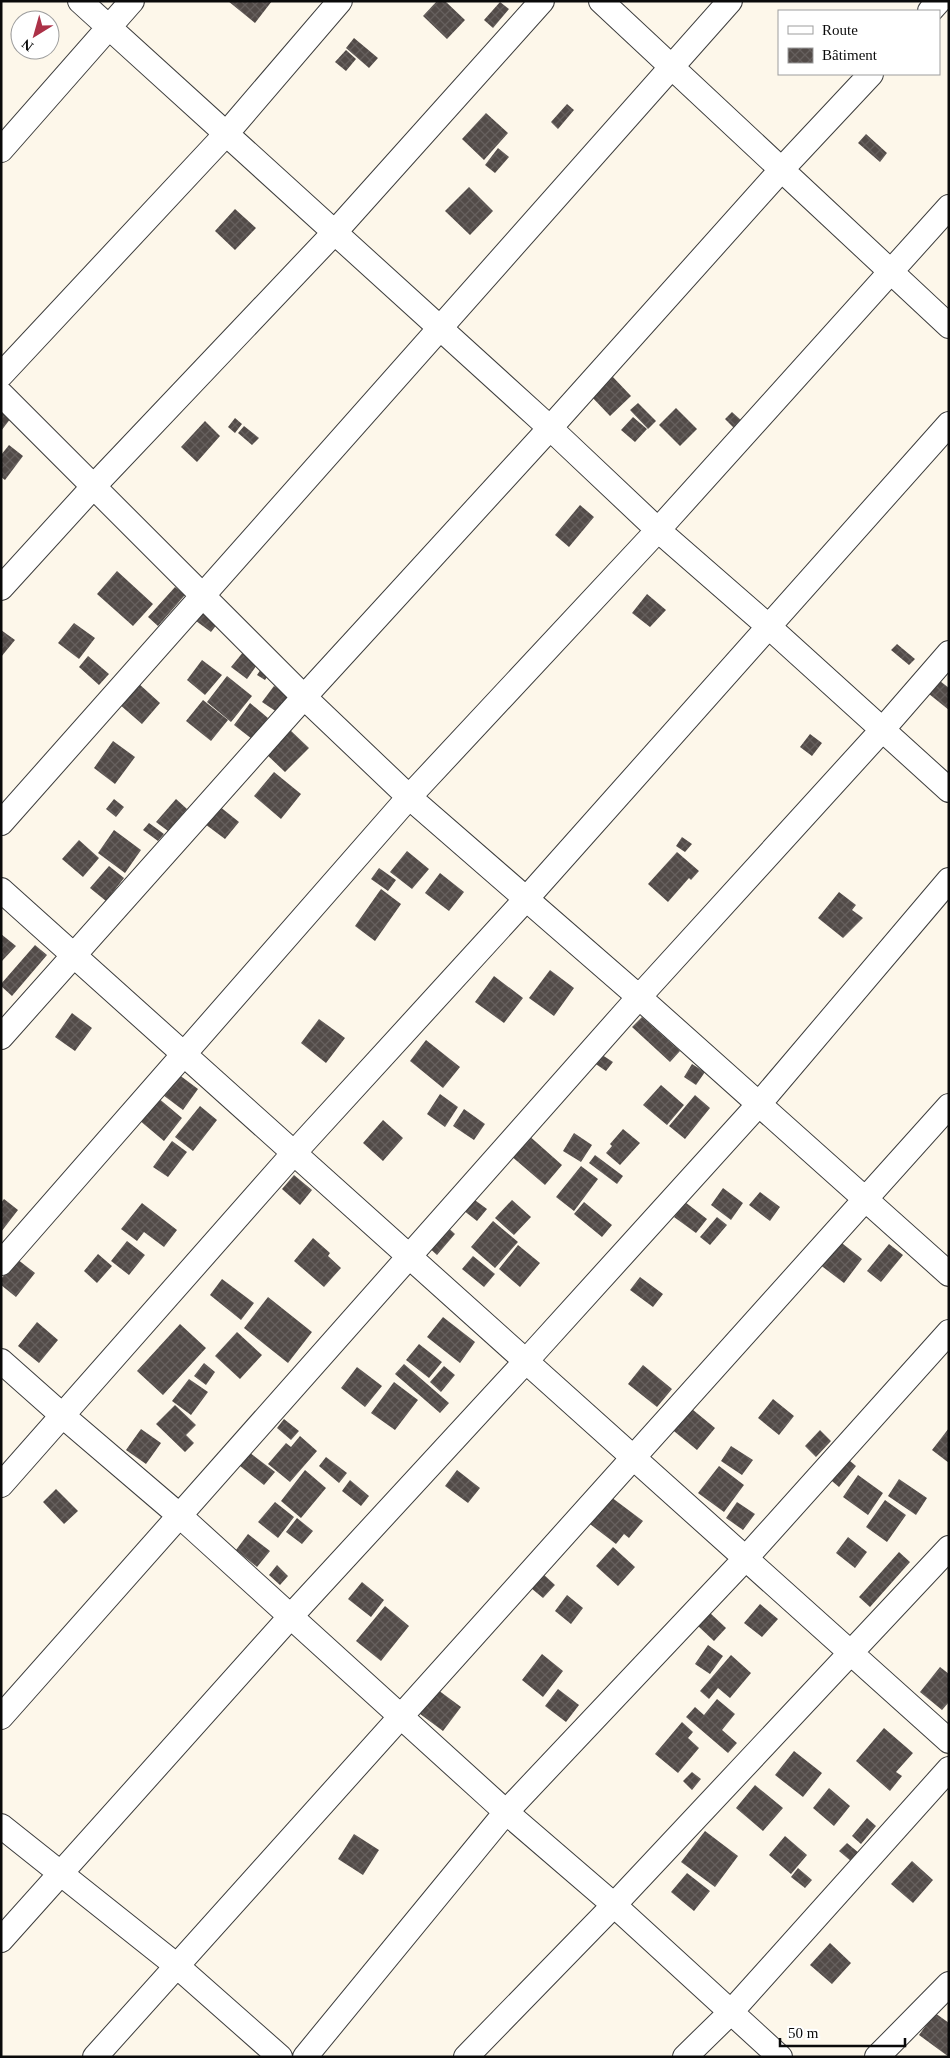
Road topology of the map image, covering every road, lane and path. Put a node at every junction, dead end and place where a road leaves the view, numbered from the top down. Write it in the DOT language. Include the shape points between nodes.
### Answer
graph roads {
  1 [pos="80,1"];
  2 [pos="132,1"];
  3 [pos="340,1"];
  4 [pos="542,1"];
  5 [pos="601,1"];
  6 [pos="730,1"];
  7 [pos="109,28"];
  8 [pos="671,66"];
  9 [pos="870,75"];
  10 [pos="226,134"];
  11 [pos="1,150"];
  12 [pos="782,170"];
  13 [pos="949,207"];
  14 [pos="334,233"];
  15 [pos="891,273"];
  16 [pos="949,326"];
  17 [pos="441,330"];
  18 [pos="1,374"];
  19 [pos="1,394"];
  20 [pos="949,424"];
  21 [pos="550,428"];
  22 [pos="93,487"];
  23 [pos="658,530"];
  24 [pos="1,588"];
  25 [pos="202,596"];
  26 [pos="768,626"];
  27 [pos="949,653"];
  28 [pos="304,697"];
  29 [pos="882,729"];
  30 [pos="949,790"];
  31 [pos="409,797"];
  32 [pos="1,823"];
  33 [pos="949,880"];
  34 [pos="1,890"];
  35 [pos="527,898"];
  36 [pos="73,956"];
  37 [pos="639,996"];
  38 [pos="1,1037"];
  39 [pos="184,1055"];
  40 [pos="758,1104"];
  41 [pos="949,1106"];
  42 [pos="293,1154"];
  43 [pos="865,1199"];
  44 [pos="409,1257"];
  45 [pos="1,1263"];
  46 [pos="949,1274"];
  47 [pos="949,1332"];
  48 [pos="1,1360"];
  49 [pos="526,1362"];
  50 [pos="63,1416"];
  51 [pos="633,1458"];
  52 [pos="1,1485"];
  53 [pos="180,1516"];
  54 [pos="949,1548"];
  55 [pos="746,1559"];
  56 [pos="291,1616"];
  57 [pos="851,1653"];
  58 [pos="400,1716"];
  59 [pos="1,1717"];
  60 [pos="949,1741"];
  61 [pos="949,1769"];
  62 [pos="506,1812"];
  63 [pos="1,1826"];
  64 [pos="61,1874"];
  65 [pos="614,1905"];
  66 [pos="1,1940"];
  67 [pos="176,1966"];
  68 [pos="949,1984"];
  69 [pos="730,2013"];
  70 [pos="95,2057"];
  71 [pos="280,2057"];
  72 [pos="305,2057"];
  73 [pos="466,2057"];
  74 [pos="685,2057"];
  75 [pos="780,2057"];
  76 [pos="877,2057"];
  1 -- 7 [label="street"];
  2 -- 7 [label="street"];
  3 -- 10 [label="street"];
  4 -- 14 [label="street"];
  5 -- 8 [label="street"];
  6 -- 8 [label="street"];
  7 -- 10 [label="street"];
  7 -- 11 [label="street"];
  8 -- 12 [label="street"];
  8 -- 17 [label="street"];
  9 -- 12 [label="street"];
  10 -- 14 [label="street"];
  10 -- 18 [label="street"];
  12 -- 15 [label="street"];
  12 -- 21 [label="street"];
  13 -- 15 [label="street"];
  14 -- 17 [label="street"];
  14 -- 22 [label="street"];
  15 -- 16 [label="street"];
  15 -- 23 [label="street"];
  17 -- 21 [label="street"];
  17 -- 25 [label="street"];
  19 -- 22 [label="street"];
  20 -- 26 [label="street"];
  21 -- 23 [label="street"];
  21 -- 28 [label="street"];
  22 -- 24 [label="street"];
  22 -- 25 [label="street"];
  23 -- 26 [label="street"];
  23 -- 31 [label="street"];
  25 -- 28 [label="street"];
  25 -- 32 [label="street"];
  26 -- 29 [label="street"];
  26 -- 35 [label="street"];
  27 -- 29 [label="street"];
  28 -- 31 [label="street"];
  28 -- 36 [label="street"];
  29 -- 30 [label="street"];
  29 -- 37 [label="street"];
  31 -- 35 [label="street"];
  31 -- 39 [label="street"];
  33 -- 40 [label="street"];
  34 -- 36 [label="street"];
  35 -- 37 [label="street"];
  35 -- 42 [label="street"];
  36 -- 38 [label="street"];
  36 -- 39 [label="street"];
  37 -- 40 [label="street"];
  37 -- 44 [label="street"];
  39 -- 42 [label="street"];
  39 -- 45 [label="street"];
  40 -- 43 [label="street"];
  40 -- 49 [label="street"];
  41 -- 43 [label="street"];
  42 -- 44 [label="street"];
  42 -- 50 [label="street"];
  43 -- 46 [label="street"];
  43 -- 51 [label="street"];
  44 -- 49 [label="street"];
  44 -- 53 [label="street"];
  47 -- 55 [label="street"];
  48 -- 50 [label="street"];
  49 -- 51 [label="street"];
  49 -- 56 [label="street"];
  50 -- 52 [label="street"];
  50 -- 53 [label="street"];
  51 -- 55 [label="street"];
  51 -- 58 [label="street"];
  53 -- 56 [label="street"];
  53 -- 59 [label="street"];
  54 -- 57 [label="street"];
  55 -- 57 [label="street"];
  55 -- 62 [label="street"];
  56 -- 58 [label="street"];
  56 -- 64 [label="street"];
  57 -- 60 [label="street"];
  57 -- 65 [label="street"];
  58 -- 62 [label="street"];
  58 -- 67 [label="street"];
  61 -- 69 [label="street"];
  62 -- 65 [label="street"];
  62 -- 72 [label="street"];
  63 -- 64 [label="street"];
  64 -- 66 [label="street"];
  64 -- 67 [label="street"];
  65 -- 69 [label="street"];
  65 -- 73 [label="street"];
  67 -- 70 [label="street"];
  67 -- 71 [label="street"];
  68 -- 76 [label="street"];
  69 -- 74 [label="street"];
  69 -- 75 [label="street"];
}
